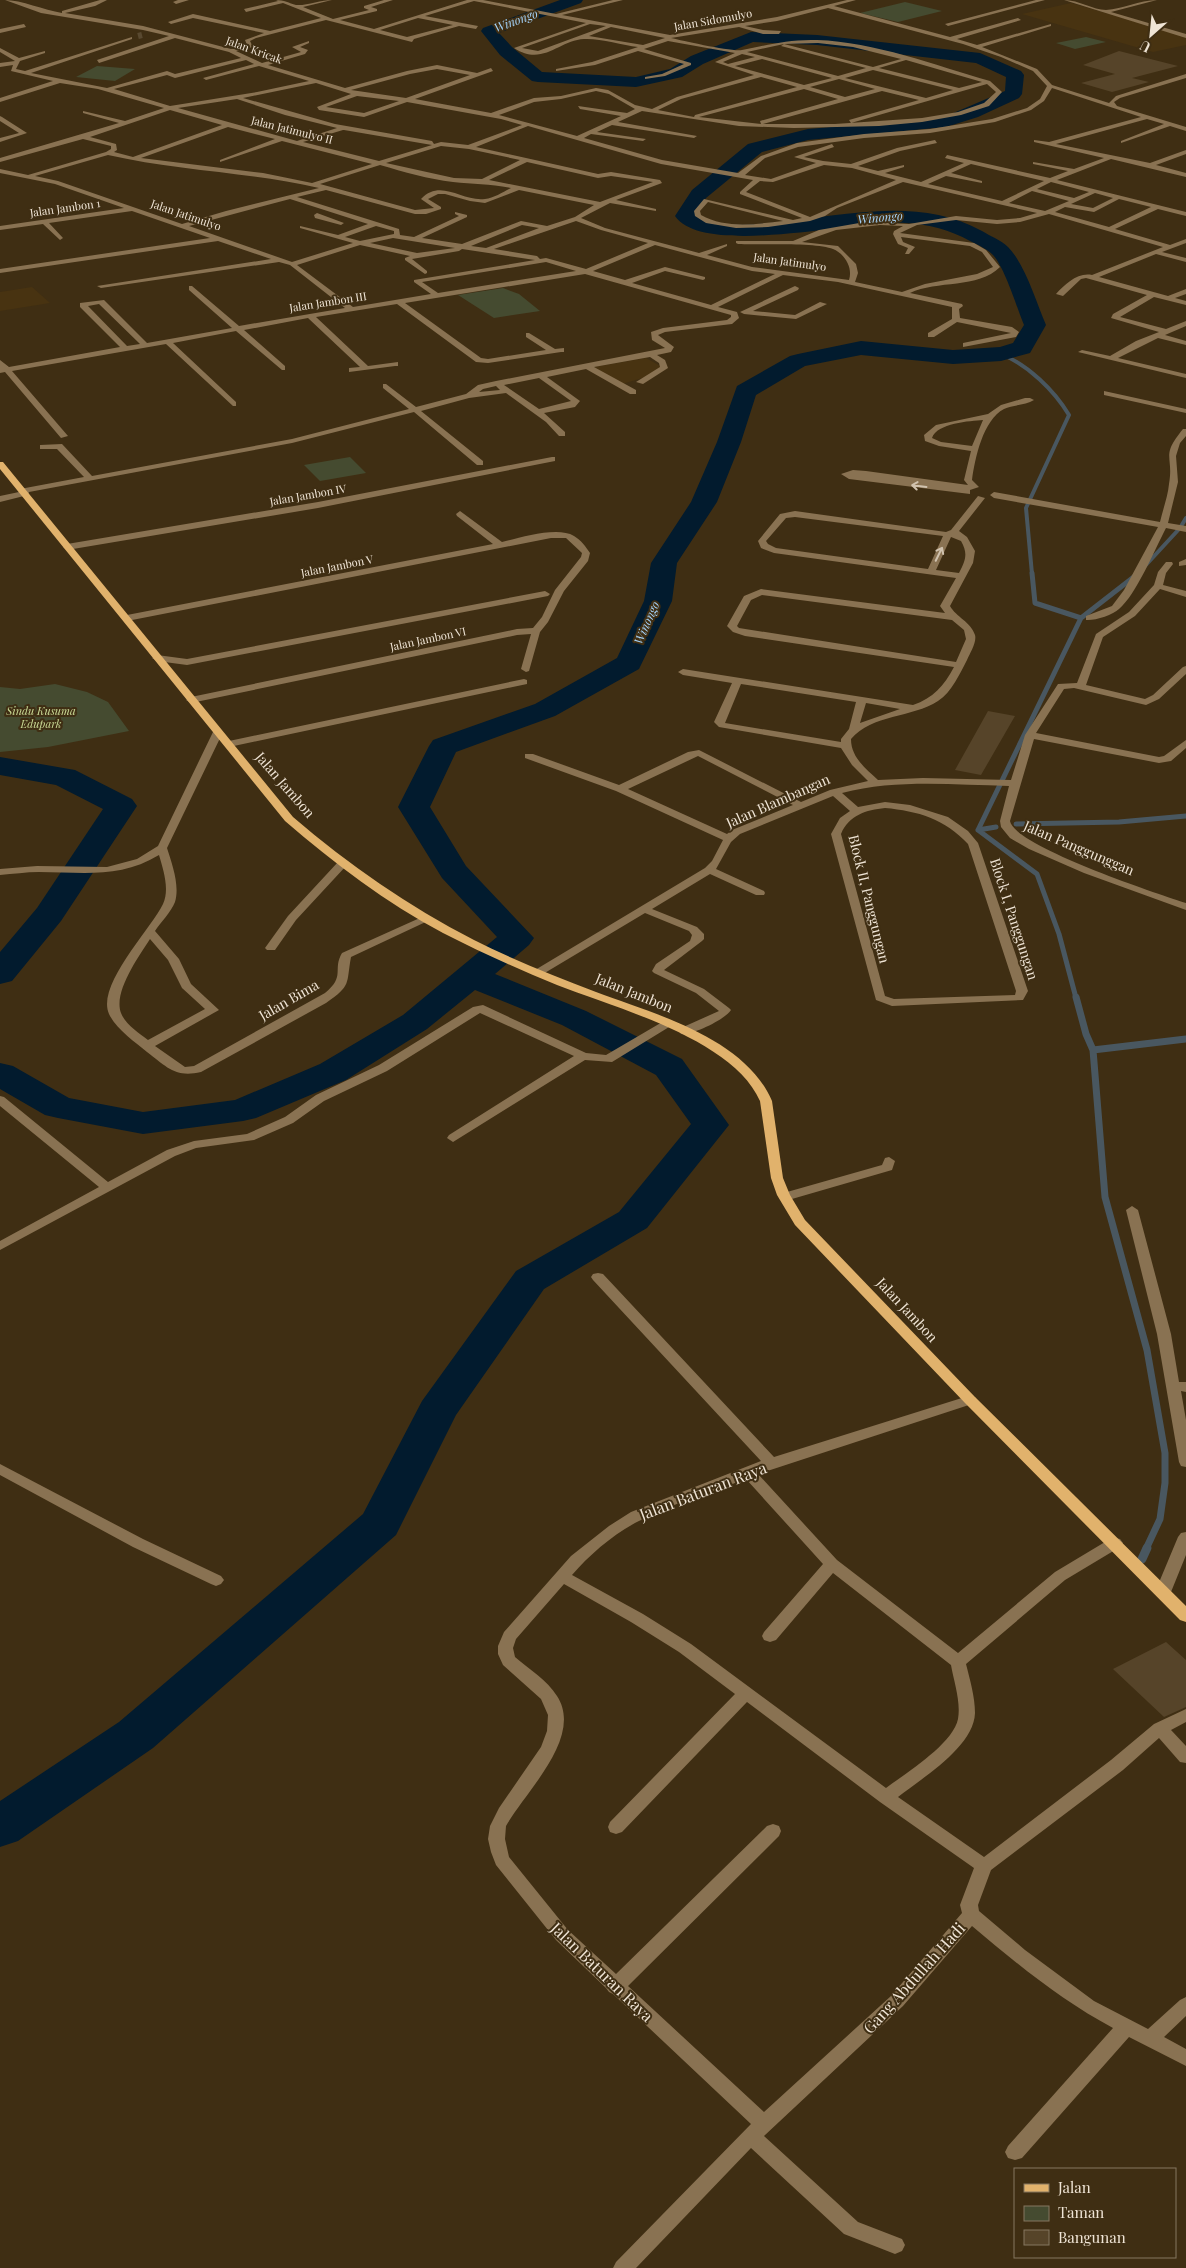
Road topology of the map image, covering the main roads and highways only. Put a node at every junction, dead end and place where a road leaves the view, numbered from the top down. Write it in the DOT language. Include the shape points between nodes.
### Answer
graph roads {
  1 [pos="0,464"];
  2 [pos="1186,1616"];
  1 -- 2 [label="main road, Jalan Jambon" via="289,819 342,864 446,930 534,971 685,1031 734,1061 762,1093 771,1126 776,1178 800,1222 970,1400"];
}
